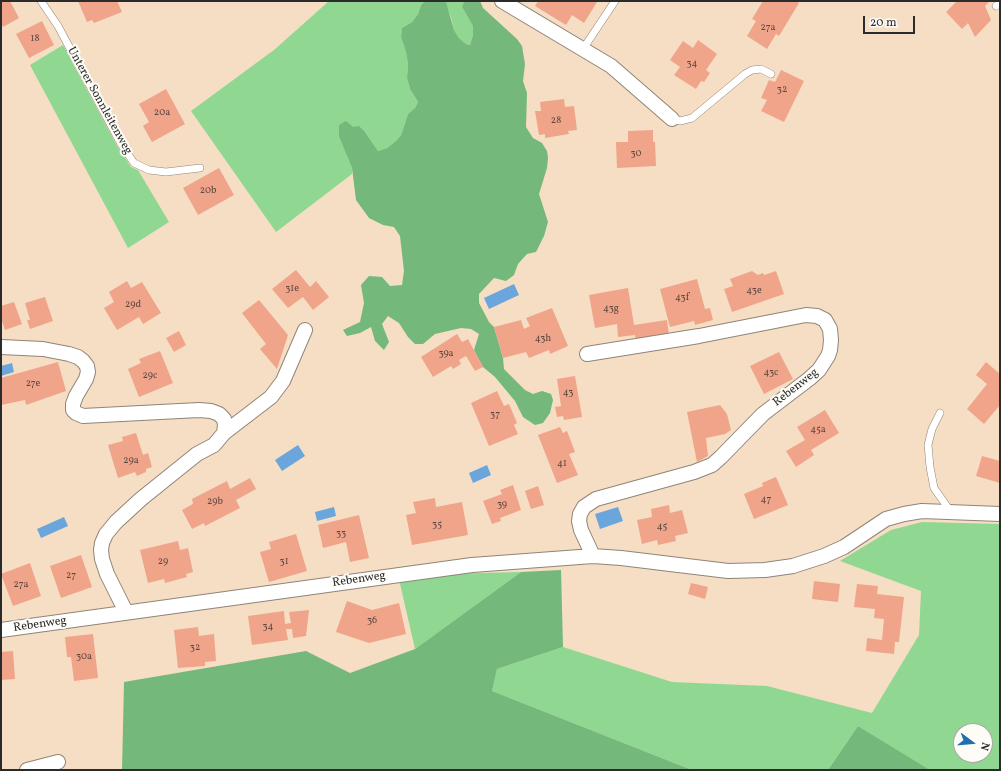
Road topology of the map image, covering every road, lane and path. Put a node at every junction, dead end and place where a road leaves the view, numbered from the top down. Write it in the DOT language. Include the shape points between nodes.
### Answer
graph roads {
  1 [pos="41,1"];
  2 [pos="502,1"];
  3 [pos="615,1"];
  4 [pos="583,49"];
  5 [pos="771,74"];
  6 [pos="672,119"];
  7 [pos="200,168"];
  8 [pos="305,330"];
  9 [pos="1,347"];
  10 [pos="587,354"];
  11 [pos="940,413"];
  12 [pos="224,433"];
  13 [pos="951,512"];
  14 [pos="1000,514"];
  15 [pos="593,556"];
  16 [pos="126,612"];
  17 [pos="1,630"];
  18 [pos="58,762"];
  19 [pos="27,770"];
  1 -- 7 [label="lane, Unterer Sonnleitenweg" via="58,26 121,144 134,163 149,170 166,172"];
  2 -- 4 [label="street"];
  3 -- 4 [label="lane"];
  4 -- 6 [label="street" via="611,66"];
  5 -- 6 [label="lane" via="761,69 752,70 692,118 680,121"];
  8 -- 12 [label="street" via="283,381 271,397"];
  9 -- 12 [label="street" via="43,349 69,354 83,361 88,372 73,404 73,410 83,416 211,411 224,418"];
  10 -- 15 [label="street, Rebenweg" via="699,336 806,314 825,320 830,329 831,340 828,356 819,370 763,414 712,465 601,498 584,507 579,521"];
  11 -- 13 [label="lane" via="928,445 930,467 934,488"];
  12 -- 16 [label="street" via="214,445 197,454 141,499 106,534 101,550 102,559"];
  13 -- 14 [label="street, Rebenweg"];
  13 -- 15 [label="street, Rebenweg" via="922,511 904,514 871,528 844,547 824,556 793,566 765,570 728,571"];
  15 -- 16 [label="street, Rebenweg" via="472,565"];
  16 -- 17 [label="street, Rebenweg"];
  18 -- 19 [label="street"];
}
